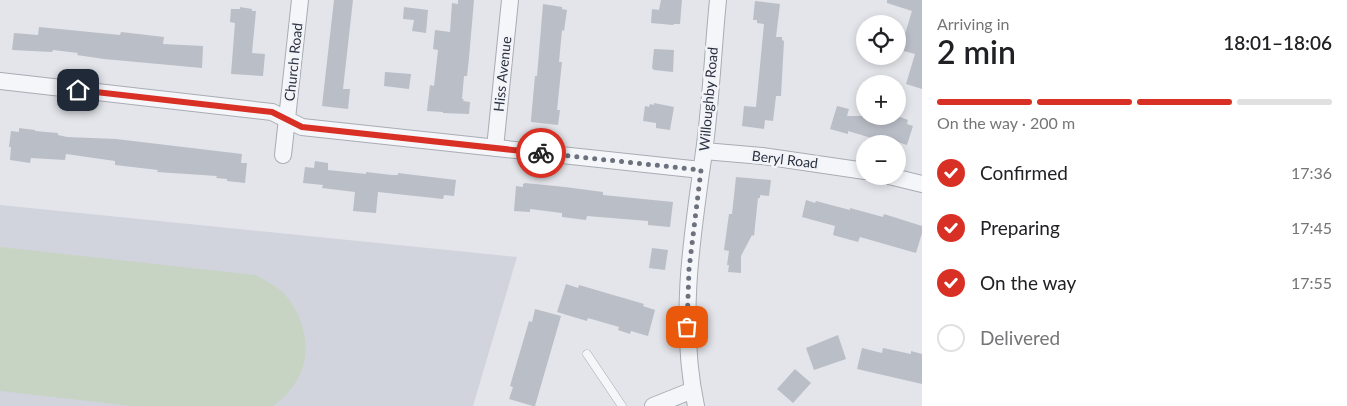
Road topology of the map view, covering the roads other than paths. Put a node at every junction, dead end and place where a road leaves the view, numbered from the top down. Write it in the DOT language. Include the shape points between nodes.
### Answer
graph roads {
  1 [pos="300,0"];
  2 [pos="510,0"];
  3 [pos="718,0"];
  4 [pos="0,81"];
  5 [pos="287,120"];
  6 [pos="494,148"];
  7 [pos="704,151"];
  8 [pos="283,155"];
  9 [pos="856,169"];
  10 [pos="701,170"];
  11 [pos="906,180"];
  12 [pos="922,184"];
  13 [pos="586,354"];
  14 [pos="694,398"];
  15 [pos="622,406"];
  16 [pos="653,406"];
  1 -- 5 [label="street, Church Road"];
  2 -- 6 [label="street, Hiss Avenue"];
  3 -- 7 [label="street, Willoughby Road"];
  4 -- 5 [label="street" via="272,112"];
  5 -- 6 [label="street" via="302,127"];
  5 -- 8 [label="street, Church Road"];
  6 -- 10 [label="street"];
  7 -- 9 [label="street, Beryl Road"];
  7 -- 10 [label="street, Willoughby Road"];
  10 -- 14 [label="street, Willoughby Road" via="687,311"];
  11 -- 12 [label="street"];
  13 -- 15 [label="lane"];
  14 -- 16 [label="street"];
}
